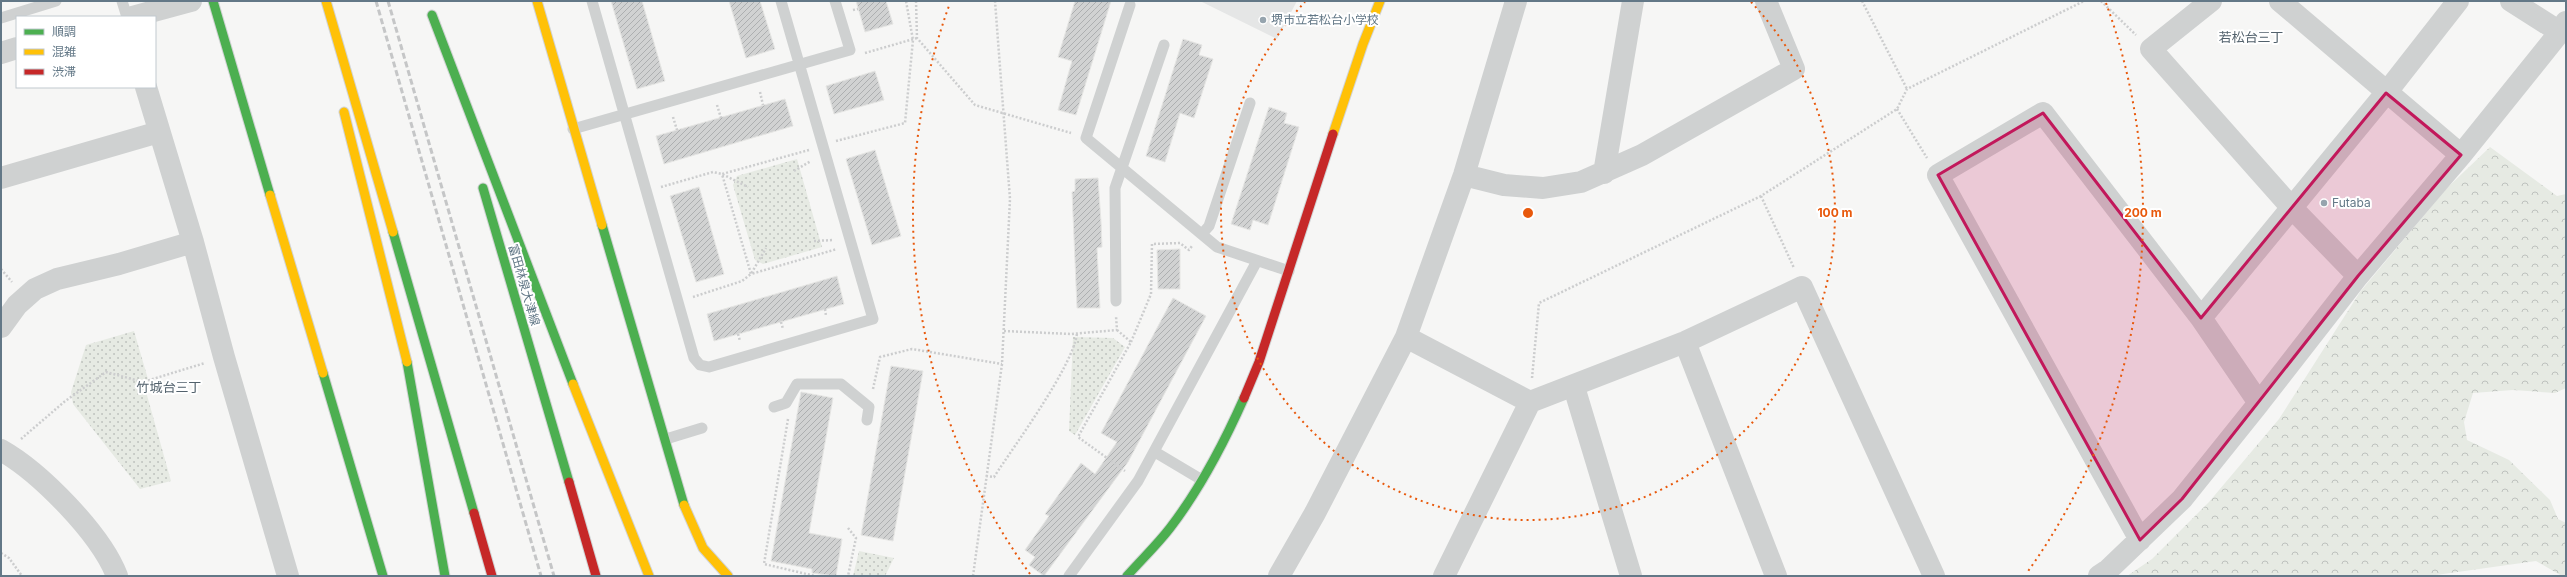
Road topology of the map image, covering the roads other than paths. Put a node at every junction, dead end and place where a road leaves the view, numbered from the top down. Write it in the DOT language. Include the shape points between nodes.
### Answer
graph roads {
  1 [pos="56,1"];
  2 [pos="122,1"];
  3 [pos="191,1"];
  4 [pos="213,1"];
  5 [pos="319,1"];
  6 [pos="326,1"];
  7 [pos="537,1"];
  8 [pos="592,1"];
  9 [pos="781,1"];
  10 [pos="835,1"];
  11 [pos="1380,1"];
  12 [pos="1516,1"];
  13 [pos="1633,1"];
  14 [pos="1766,1"];
  15 [pos="2211,1"];
  16 [pos="2280,1"];
  17 [pos="2458,1"];
  18 [pos="2511,1"];
  19 [pos="1130,5"];
  20 [pos="126,16"];
  21 [pos="136,16"];
  22 [pos="1,18"];
  23 [pos="2563,27"];
  24 [pos="1164,45"];
  25 [pos="16,48"];
  26 [pos="330,52"];
  27 [pos="1,53"];
  28 [pos="799,64"];
  29 [pos="146,88"];
  30 [pos="2386,93"];
  31 [pos="342,103"];
  32 [pos="1250,104"];
  33 [pos="625,114"];
  34 [pos="573,129"];
  35 [pos="159,132"];
  36 [pos="468,136"];
  37 [pos="2461,155"];
  38 [pos="1120,167"];
  39 [pos="1604,173"];
  40 [pos="1464,175"];
  41 [pos="1,178"];
  42 [pos="481,182"];
  43 [pos="2291,206"];
  44 [pos="1202,234"];
  45 [pos="193,242"];
  46 [pos="1257,261"];
  47 [pos="1289,271"];
  48 [pos="2358,276"];
  49 [pos="1116,301"];
  50 [pos="2201,318"];
  51 [pos="1,326"];
  52 [pos="1406,337"];
  53 [pos="1685,342"];
  54 [pos="1574,387"];
  55 [pos="1530,402"];
  56 [pos="2259,402"];
  57 [pos="774,407"];
  58 [pos="867,420"];
  59 [pos="702,428"];
  60 [pos="666,439"];
  61 [pos="3,451"];
  62 [pos="1155,452"];
  63 [pos="1202,480"];
  64 [pos="2140,540"];
  65 [pos="117,576"];
  66 [pos="288,576"];
  67 [pos="383,576"];
  68 [pos="445,576"];
  69 [pos="492,576"];
  70 [pos="596,576"];
  71 [pos="649,576"];
  72 [pos="728,576"];
  73 [pos="1069,576"];
  74 [pos="1127,576"];
  75 [pos="1279,576"];
  76 [pos="1444,576"];
  77 [pos="1631,576"];
  78 [pos="1776,576"];
  79 [pos="1934,576"];
  80 [pos="2099,576"];
  1 -- 22 [label="lane"];
  2 -- 20 [label="lane"];
  3 -- 21 [label="street"];
  4 -- 67 [label="main road"];
  5 -- 26 [label="main road"];
  6 -- 69 [label="main road"];
  7 -- 34 [label="main road"];
  8 -- 33 [label="lane"];
  9 -- 28 [label="lane"];
  10 -- 28 [label="lane" via="850,50"];
  11 -- 47 [label="main road" via="1363,44"];
  12 -- 40 [label="street"];
  13 -- 39 [label="street"];
  14 -- 39 [label="street" via="1794,69 1642,155"];
  15 -- 43 [label="street" via="2151,49"];
  16 -- 30 [label="street"];
  17 -- 30 [label="street"];
  18 -- 23 [label="street"];
  19 -- 38 [label="lane" via="1086,138"];
  23 -- 37 [label="street"];
  24 -- 38 [label="lane"];
  25 -- 27 [label="street"];
  28 -- 33 [label="lane"];
  28 -- 33 [label="lane" via="873,319 709,367 700,365 694,358"];
  29 -- 35 [label="street"];
  30 -- 37 [label="street"];
  30 -- 43 [label="street"];
  31 -- 68 [label="main road" via="405,353"];
  32 -- 44 [label="lane" via="1209,226"];
  33 -- 34 [label="lane"];
  34 -- 60 [label="main road"];
  35 -- 41 [label="street"];
  35 -- 45 [label="street"];
  36 -- 71 [label="main road" via="431,11 521,252"];
  37 -- 48 [label="street"];
  38 -- 44 [label="lane"];
  38 -- 49 [label="lane" via="1115,188"];
  39 -- 40 [label="street" via="1581,182 1543,188 1504,185"];
  40 -- 52 [label="street"];
  42 -- 70 [label="main road, 富田林泉大津線"];
  43 -- 48 [label="street"];
  43 -- 50 [label="street"];
  44 -- 46 [label="lane" via="1217,247"];
  45 -- 51 [label="street" via="57,279 35,289 17,305"];
  45 -- 66 [label="street"];
  46 -- 47 [label="lane"];
  46 -- 62 [label="lane"];
  47 -- 63 [label="main road" via="1259,362 1231,428"];
  48 -- 56 [label="street"];
  50 -- 56 [label="street"];
  50 -- 64 [label="street" via="2043,113 1938,175"];
  52 -- 55 [label="street"];
  52 -- 75 [label="street" via="1315,513"];
  53 -- 54 [label="street"];
  53 -- 78 [label="street"];
  53 -- 79 [label="street" via="1802,287"];
  54 -- 55 [label="street"];
  54 -- 77 [label="street"];
  55 -- 76 [label="street"];
  56 -- 64 [label="street" via="2182,499"];
  57 -- 58 [label="lane" via="786,403 797,384 841,384 869,407"];
  59 -- 60 [label="lane"];
  60 -- 72 [label="main road" via="698,542 717,567"];
  61 -- 65 [label="street" via="45,484 87,528 113,565"];
  62 -- 63 [label="lane"];
  62 -- 73 [label="lane" via="1138,481"];
  63 -- 74 [label="main road" via="1170,528"];
  64 -- 80 [label="street"];
}
